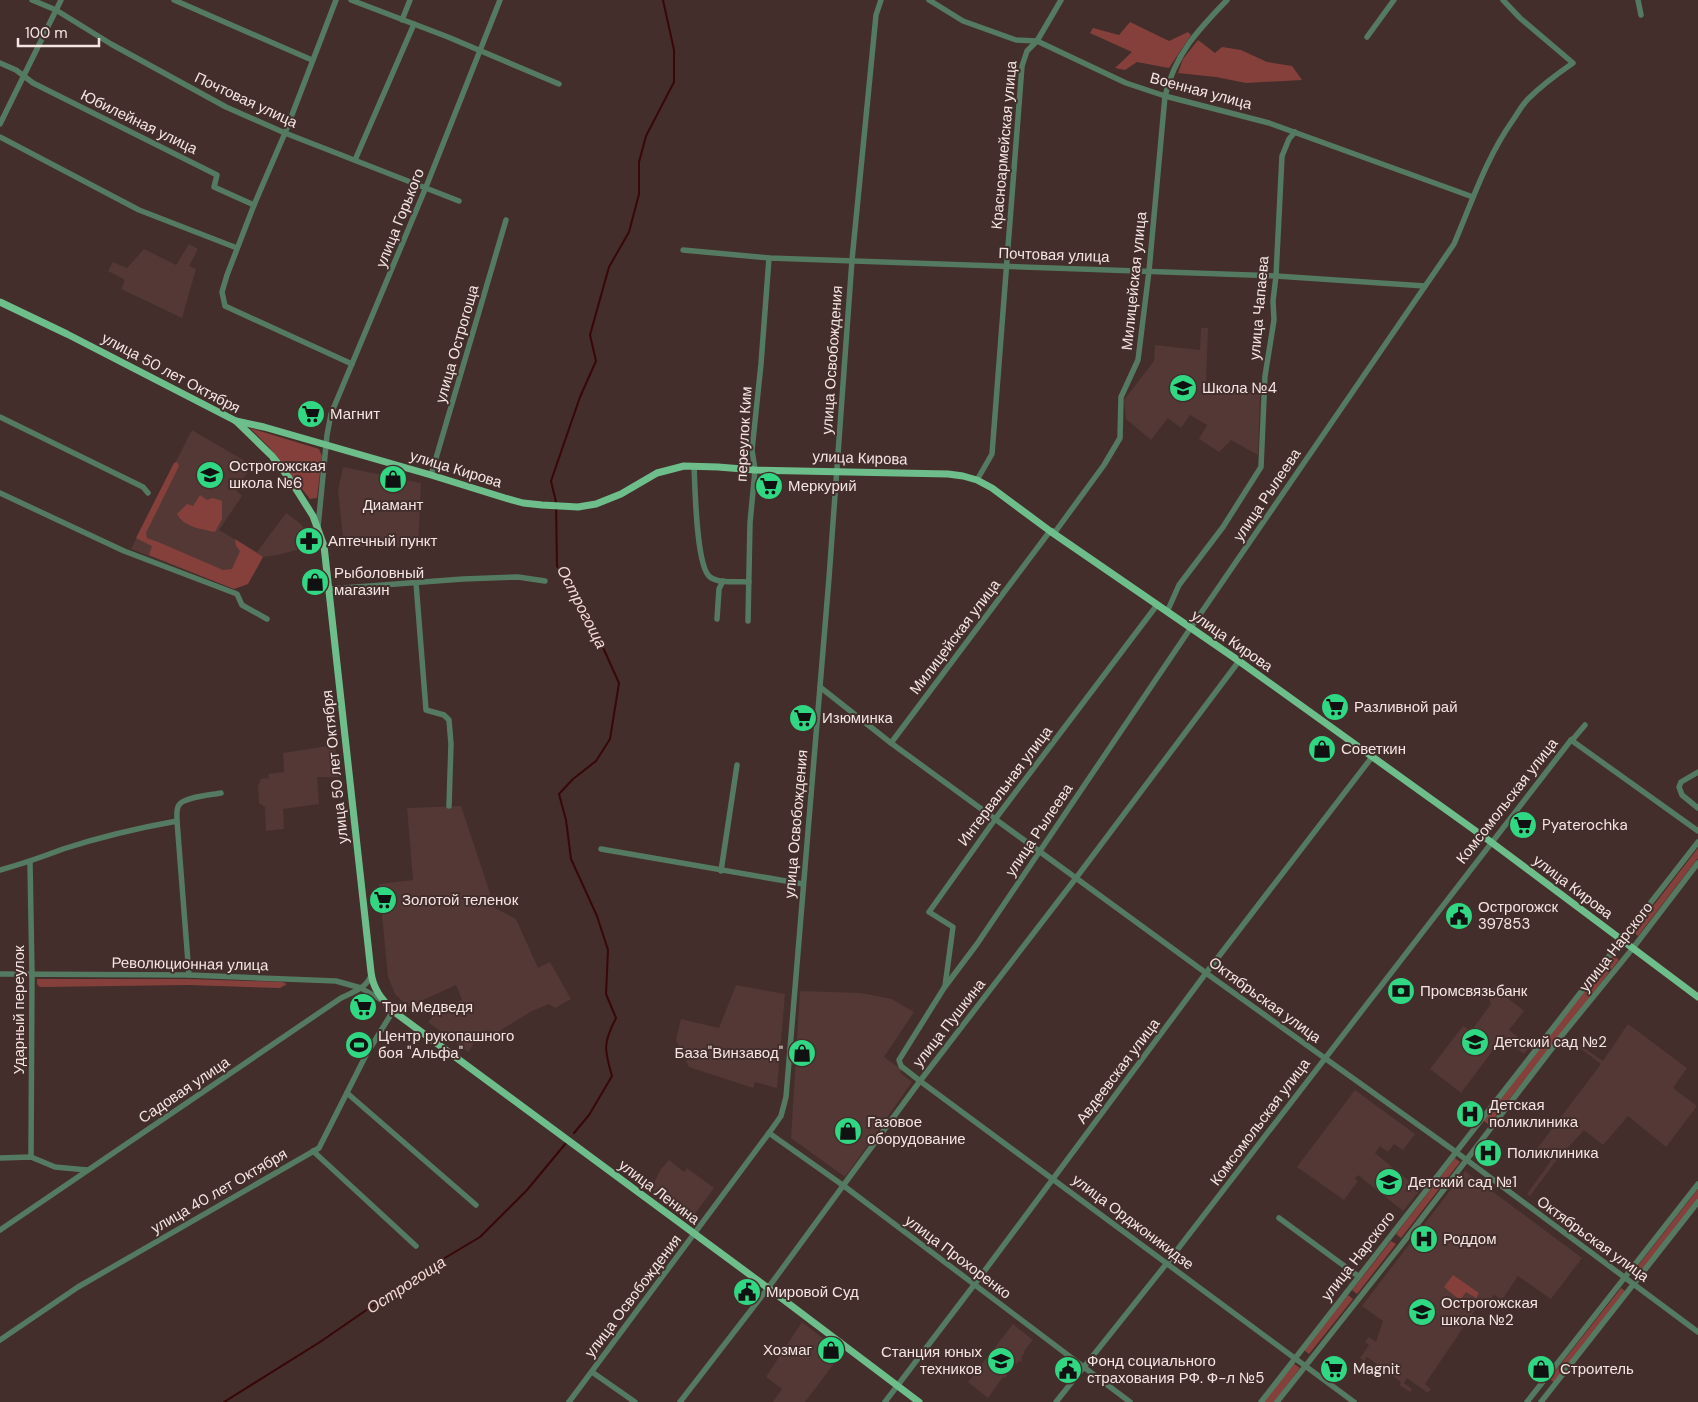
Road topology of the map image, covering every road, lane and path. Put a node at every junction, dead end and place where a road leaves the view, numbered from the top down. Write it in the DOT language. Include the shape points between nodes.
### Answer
graph roads {
  1 [pos="32,0"];
  2 [pos="61,0"];
  3 [pos="174,0"];
  4 [pos="336,0"];
  5 [pos="351,0"];
  6 [pos="410,0"];
  7 [pos="500,0"];
  8 [pos="881,0"];
  9 [pos="929,0"];
  10 [pos="1061,0"];
  11 [pos="1226,0"];
  12 [pos="1394,0"];
  13 [pos="1503,0"];
  14 [pos="1638,0"];
  15 [pos="56,10"];
  16 [pos="1641,15"];
  17 [pos="402,20"];
  18 [pos="414,24"];
  19 [pos="1368,37"];
  20 [pos="1037,41"];
  21 [pos="480,52"];
  22 [pos="312,60"];
  23 [pos="0,64"];
  24 [pos="23,76"];
  25 [pos="559,84"];
  26 [pos="1165,96"];
  27 [pos="0,124"];
  28 [pos="1295,132"];
  29 [pos="285,133"];
  30 [pos="0,137"];
  31 [pos="356,160"];
  32 [pos="426,187"];
  33 [pos="1472,197"];
  34 [pos="459,200"];
  35 [pos="254,205"];
  36 [pos="506,220"];
  37 [pos="236,248"];
  38 [pos="683,250"];
  39 [pos="769,258"];
  40 [pos="852,260"];
  41 [pos="1006,267"];
  42 [pos="1149,271"];
  43 [pos="1276,276"];
  44 [pos="1425,286"];
  45 [pos="0,302"];
  46 [pos="352,364"];
  47 [pos="0,417"];
  48 [pos="236,421"];
  49 [pos="327,445"];
  50 [pos="694,466"];
  51 [pos="755,470"];
  52 [pos="837,471"];
  53 [pos="431,475"];
  54 [pos="977,480"];
  55 [pos="148,492"];
  56 [pos="0,493"];
  57 [pos="318,527"];
  58 [pos="1050,531"];
  59 [pos="722,580"];
  60 [pos="545,582"];
  61 [pos="749,582"];
  62 [pos="416,583"];
  63 [pos="329,589"];
  64 [pos="1157,605"];
  65 [pos="1167,612"];
  66 [pos="267,619"];
  67 [pos="717,619"];
  68 [pos="748,621"];
  69 [pos="1190,629"];
  70 [pos="1239,661"];
  71 [pos="820,687"];
  72 [pos="1585,725"];
  73 [pos="1571,740"];
  74 [pos="891,743"];
  75 [pos="1372,757"];
  76 [pos="738,765"];
  77 [pos="1698,772"];
  78 [pos="221,793"];
  79 [pos="449,806"];
  80 [pos="1698,808"];
  81 [pos="996,818"];
  82 [pos="176,821"];
  83 [pos="1698,831"];
  84 [pos="1491,842"];
  85 [pos="1698,842"];
  86 [pos="601,849"];
  87 [pos="1039,852"];
  88 [pos="30,862"];
  89 [pos="1698,863"];
  90 [pos="0,870"];
  91 [pos="721,870"];
  92 [pos="1076,878"];
  93 [pos="803,884"];
  94 [pos="1620,939"];
  95 [pos="977,944"];
  96 [pos="1633,948"];
  97 [pos="1206,973"];
  98 [pos="0,974"];
  99 [pos="32,974"];
  100 [pos="189,974"];
  101 [pos="371,975"];
  102 [pos="373,987"];
  103 [pos="361,988"];
  104 [pos="944,988"];
  105 [pos="1698,996"];
  106 [pos="384,1002"];
  107 [pos="393,1011"];
  108 [pos="1324,1058"];
  109 [pos="899,1060"];
  110 [pos="920,1080"];
  111 [pos="347,1093"];
  112 [pos="769,1133"];
  113 [pos="313,1151"];
  114 [pos="1456,1152"];
  115 [pos="31,1157"];
  116 [pos="0,1158"];
  117 [pos="1466,1160"];
  118 [pos="87,1170"];
  119 [pos="1054,1178"];
  120 [pos="1698,1184"];
  121 [pos="844,1186"];
  122 [pos="1698,1202"];
  123 [pos="476,1205"];
  124 [pos="1280,1218"];
  125 [pos="0,1230"];
  126 [pos="694,1235"];
  127 [pos="416,1246"];
  128 [pos="1168,1263"];
  129 [pos="1358,1276"];
  130 [pos="1625,1278"];
  131 [pos="974,1285"];
  132 [pos="1634,1285"];
  133 [pos="768,1288"];
  134 [pos="1698,1332"];
  135 [pos="0,1340"];
  136 [pos="1296,1357"];
  137 [pos="1306,1364"];
  138 [pos="1083,1367"];
  139 [pos="592,1372"];
  140 [pos="897,1386"];
  141 [pos="1538,1388"];
  142 [pos="1546,1395"];
  143 [pos="569,1402"];
  144 [pos="635,1402"];
  145 [pos="680,1402"];
  146 [pos="885,1402"];
  147 [pos="919,1402"];
  148 [pos="1056,1402"];
  149 [pos="1130,1402"];
  150 [pos="1261,1402"];
  151 [pos="1277,1402"];
  152 [pos="1354,1402"];
  153 [pos="1527,1402"];
  154 [pos="1541,1402"];
  1 -- 15 [label="street, Почтовая улица"];
  2 -- 15 [label="street"];
  3 -- 22 [label="street"];
  4 -- 22 [label="street"];
  5 -- 17 [label="street"];
  6 -- 17 [label="street"];
  7 -- 21 [label="street, улица Горького"];
  8 -- 40 [label="street, улица Освобождения" via="876,15"];
  9 -- 20 [label="street, Военная улица" via="963,21 1016,40"];
  10 -- 20 [label="street, Красноармейская улица"];
  11 -- 26 [label="street, Милицейская улица" via="1176,62"];
  12 -- 19 [label="street"];
  13 -- 33 [label="street, улица Рылеева" via="1573,63 1527,100 1499,140"];
  14 -- 16 [label="street"];
  15 -- 24 [label="street"];
  15 -- 29 [label="street, Почтовая улица" via="226,107"];
  17 -- 18 [label="street"];
  18 -- 21 [label="street"];
  18 -- 31 [label="street"];
  20 -- 26 [label="street, Военная улица" via="1126,83"];
  20 -- 41 [label="street, Красноармейская улица" via="1027,51 1022,66"];
  21 -- 25 [label="street"];
  21 -- 32 [label="street, улица Горького"];
  22 -- 29 [label="street"];
  23 -- 24 [label="street, Юбилейная улица"];
  24 -- 27 [label="street"];
  24 -- 35 [label="street, Юбилейная улица" via="217,175 214,187"];
  26 -- 28 [label="street, Военная улица"];
  26 -- 42 [label="street, Милицейская улица"];
  28 -- 33 [label="street, Военная улица"];
  28 -- 43 [label="street, улица Чапаева" via="1282,156"];
  29 -- 31 [label="street, Почтовая улица"];
  29 -- 35 [label="street"];
  30 -- 37 [label="street" via="139,210"];
  31 -- 32 [label="street, Почтовая улица"];
  32 -- 34 [label="street, Почтовая улица"];
  32 -- 46 [label="street, улица Горького"];
  33 -- 44 [label="street, улица Рылеева" via="1454,244"];
  35 -- 37 [label="street"];
  36 -- 53 [label="street, улица Острогоща"];
  37 -- 46 [label="street" via="222,292 225,306"];
  38 -- 39 [label="street, Почтовая улица"];
  39 -- 40 [label="street, Почтовая улица"];
  39 -- 51 [label="street, переулок Ким" via="752,450"];
  40 -- 41 [label="street, Почтовая улица"];
  40 -- 52 [label="street, улица Освобождения"];
  41 -- 42 [label="street, Почтовая улица"];
  41 -- 54 [label="street, Красноармейская улица" via="992,454"];
  42 -- 43 [label="street, Почтовая улица"];
  42 -- 58 [label="street, Милицейская улица" via="1138,360 1121,397 1120,438 1056,531"];
  43 -- 44 [label="street, Почтовая улица"];
  43 -- 65 [label="street, улица Чапаева" via="1272,336 1265,376 1261,468 1180,585"];
  44 -- 69 [label="street, улица Рылеева"];
  45 -- 48 [label="main road, улица 50 лет Октября"];
  46 -- 49 [label="street, улица Горького" via="331,414"];
  47 -- 55 [label="street"];
  48 -- 49 [label="main road, улица Кирова"];
  48 -- 57 [label="main road, улица 50 лет Октября" via="289,478"];
  49 -- 53 [label="main road, улица Кирова"];
  49 -- 57 [label="street, улица 50 лет Октября"];
  50 -- 51 [label="main road, улица Кирова"];
  50 -- 53 [label="main road, улица Кирова" via="675,467 657,473 605,501 569,507 524,503"];
  50 -- 59 [label="street" via="701,556 708,575"];
  51 -- 52 [label="main road, улица Кирова"];
  51 -- 61 [label="street, переулок Ким"];
  52 -- 54 [label="main road, улица Кирова" via="948,474"];
  52 -- 71 [label="street, улица Освобождения"];
  54 -- 58 [label="main road, улица Кирова"];
  56 -- 66 [label="street" via="124,551 237,594 242,605"];
  57 -- 63 [label="main road, улица 50 лет Октября" via="324,546"];
  58 -- 64 [label="main road, улица Кирова"];
  58 -- 74 [label="street, Милицейская улица"];
  59 -- 61 [label="street"];
  59 -- 67 [label="street"];
  60 -- 62 [label="street" via="518,577"];
  61 -- 68 [label="street, переулок Ким"];
  62 -- 63 [label="street"];
  62 -- 79 [label="street" via="426,710 444,715 449,720"];
  63 -- 101 [label="main road, улица 50 лет Октября"];
  64 -- 65 [label="main road, улица Кирова"];
  64 -- 81 [label="street, Интервальная улица"];
  65 -- 69 [label="main road, улица Кирова"];
  69 -- 70 [label="main road, улица Кирова"];
  69 -- 87 [label="street, улица Рылеева"];
  70 -- 75 [label="main road, улица Кирова"];
  70 -- 92 [label="street, улица Пушкина"];
  71 -- 74 [label="street, Октябрьская улица"];
  71 -- 93 [label="street, улица Освобождения"];
  72 -- 73 [label="street, Комсомольская улица"];
  73 -- 83 [label="street"];
  73 -- 84 [label="street, Комсомольская улица"];
  74 -- 81 [label="street, Октябрьская улица"];
  75 -- 84 [label="main road, улица Кирова"];
  75 -- 97 [label="street, Авдеевская улица"];
  76 -- 91 [label="street"];
  77 -- 80 [label="street" via="1681,782 1679,787 1682,795"];
  78 -- 82 [label="street" via="180,803"];
  81 -- 87 [label="street, Октябрьская улица"];
  81 -- 104 [label="street, Интервальная улица" via="929,912 953,927"];
  82 -- 88 [label="street" via="64,849"];
  82 -- 100 [label="street"];
  84 -- 94 [label="main road, улица Кирова"];
  84 -- 108 [label="street, Комсомольская улица"];
  85 -- 94 [label="street, улица Нарского"];
  86 -- 91 [label="street"];
  87 -- 92 [label="street, Октябрьская улица"];
  87 -- 95 [label="street, улица Рылеева"];
  88 -- 90 [label="street"];
  88 -- 99 [label="street, Ударный переулок"];
  89 -- 96 [label="street, улица Нарского"];
  91 -- 93 [label="street"];
  92 -- 97 [label="street, Октябрьская улица"];
  92 -- 110 [label="street, улица Пушкина"];
  93 -- 112 [label="street, улица Освобождения" via="786,1097 781,1116"];
  94 -- 96 [label="main road, улица Кирова"];
  94 -- 114 [label="street, улица Нарского"];
  95 -- 104 [label="street, Интервальная улица"];
  96 -- 105 [label="main road, улица Кирова"];
  96 -- 117 [label="street, улица Нарского"];
  97 -- 108 [label="street, Октябрьская улица"];
  97 -- 119 [label="street, Авдеевская улица"];
  98 -- 99 [label="street, Революционная улица"];
  99 -- 100 [label="street, Революционная улица"];
  99 -- 115 [label="street, Ударный переулок"];
  100 -- 103 [label="street, Революционная улица" via="336,981"];
  101 -- 102 [label="main road, улица 50 лет Октября"];
  101 -- 103 [label="street"];
  102 -- 103 [label="street"];
  102 -- 106 [label="main road, улица 50 лет Октября"];
  103 -- 106 [label="street"];
  103 -- 118 [label="street, Садовая улица"];
  104 -- 109 [label="street, Интервальная улица"];
  106 -- 107 [label="main road, улица Ленина"];
  107 -- 111 [label="street, улица 40 лет Октября"];
  107 -- 126 [label="main road, улица Ленина"];
  108 -- 114 [label="street, Октябрьская улица"];
  108 -- 128 [label="street, Комсомольская улица"];
  109 -- 110 [label="street, улица Орджоникидзе" via="901,1066"];
  110 -- 119 [label="street, улица Орджоникидзе"];
  110 -- 121 [label="street, улица Пушкина"];
  111 -- 113 [label="street, улица 40 лет Октября" via="322,1142"];
  111 -- 123 [label="street"];
  112 -- 121 [label="street, улица Прохоренко"];
  112 -- 126 [label="street, улица Освобождения"];
  113 -- 127 [label="street"];
  113 -- 135 [label="street, улица 40 лет Октября" via="78,1287"];
  114 -- 117 [label="street, Октябрьская улица"];
  114 -- 129 [label="street, улица Нарского"];
  115 -- 116 [label="street"];
  115 -- 118 [label="street" via="55,1167"];
  117 -- 130 [label="street, Октябрьская улица"];
  117 -- 137 [label="street, улица Нарского"];
  118 -- 125 [label="street, Садовая улица"];
  119 -- 128 [label="street, улица Орджоникидзе"];
  119 -- 131 [label="street, Авдеевская улица"];
  120 -- 130 [label="street"];
  121 -- 131 [label="street, улица Прохоренко"];
  121 -- 133 [label="street, улица Пушкина"];
  122 -- 132 [label="street"];
  124 -- 129 [label="street"];
  126 -- 133 [label="main road, улица Ленина"];
  126 -- 139 [label="street, улица Освобождения"];
  128 -- 136 [label="street, улица Орджоникидзе"];
  128 -- 138 [label="street, Комсомольская улица"];
  129 -- 136 [label="street, улица Нарского"];
  130 -- 132 [label="street, Октябрьская улица"];
  130 -- 141 [label="street"];
  131 -- 138 [label="street, улица Прохоренко"];
  131 -- 140 [label="street, Авдеевская улица"];
  132 -- 134 [label="street, Октябрьская улица"];
  132 -- 142 [label="street"];
  133 -- 140 [label="main road, улица Ленина"];
  133 -- 145 [label="street, улица Пушкина"];
  136 -- 137 [label="street, улица Орджоникидзе"];
  136 -- 150 [label="street, улица Нарского"];
  137 -- 151 [label="street, улица Нарского"];
  137 -- 152 [label="street, улица Орджоникидзе"];
  138 -- 148 [label="street, Комсомольская улица"];
  138 -- 149 [label="street, улица Прохоренко"];
  139 -- 143 [label="street, улица Освобождения"];
  139 -- 144 [label="street"];
  140 -- 146 [label="street, Авдеевская улица"];
  140 -- 147 [label="main road, улица Ленина"];
  141 -- 142 [label="street"];
  141 -- 153 [label="street"];
  142 -- 154 [label="street"];
}
